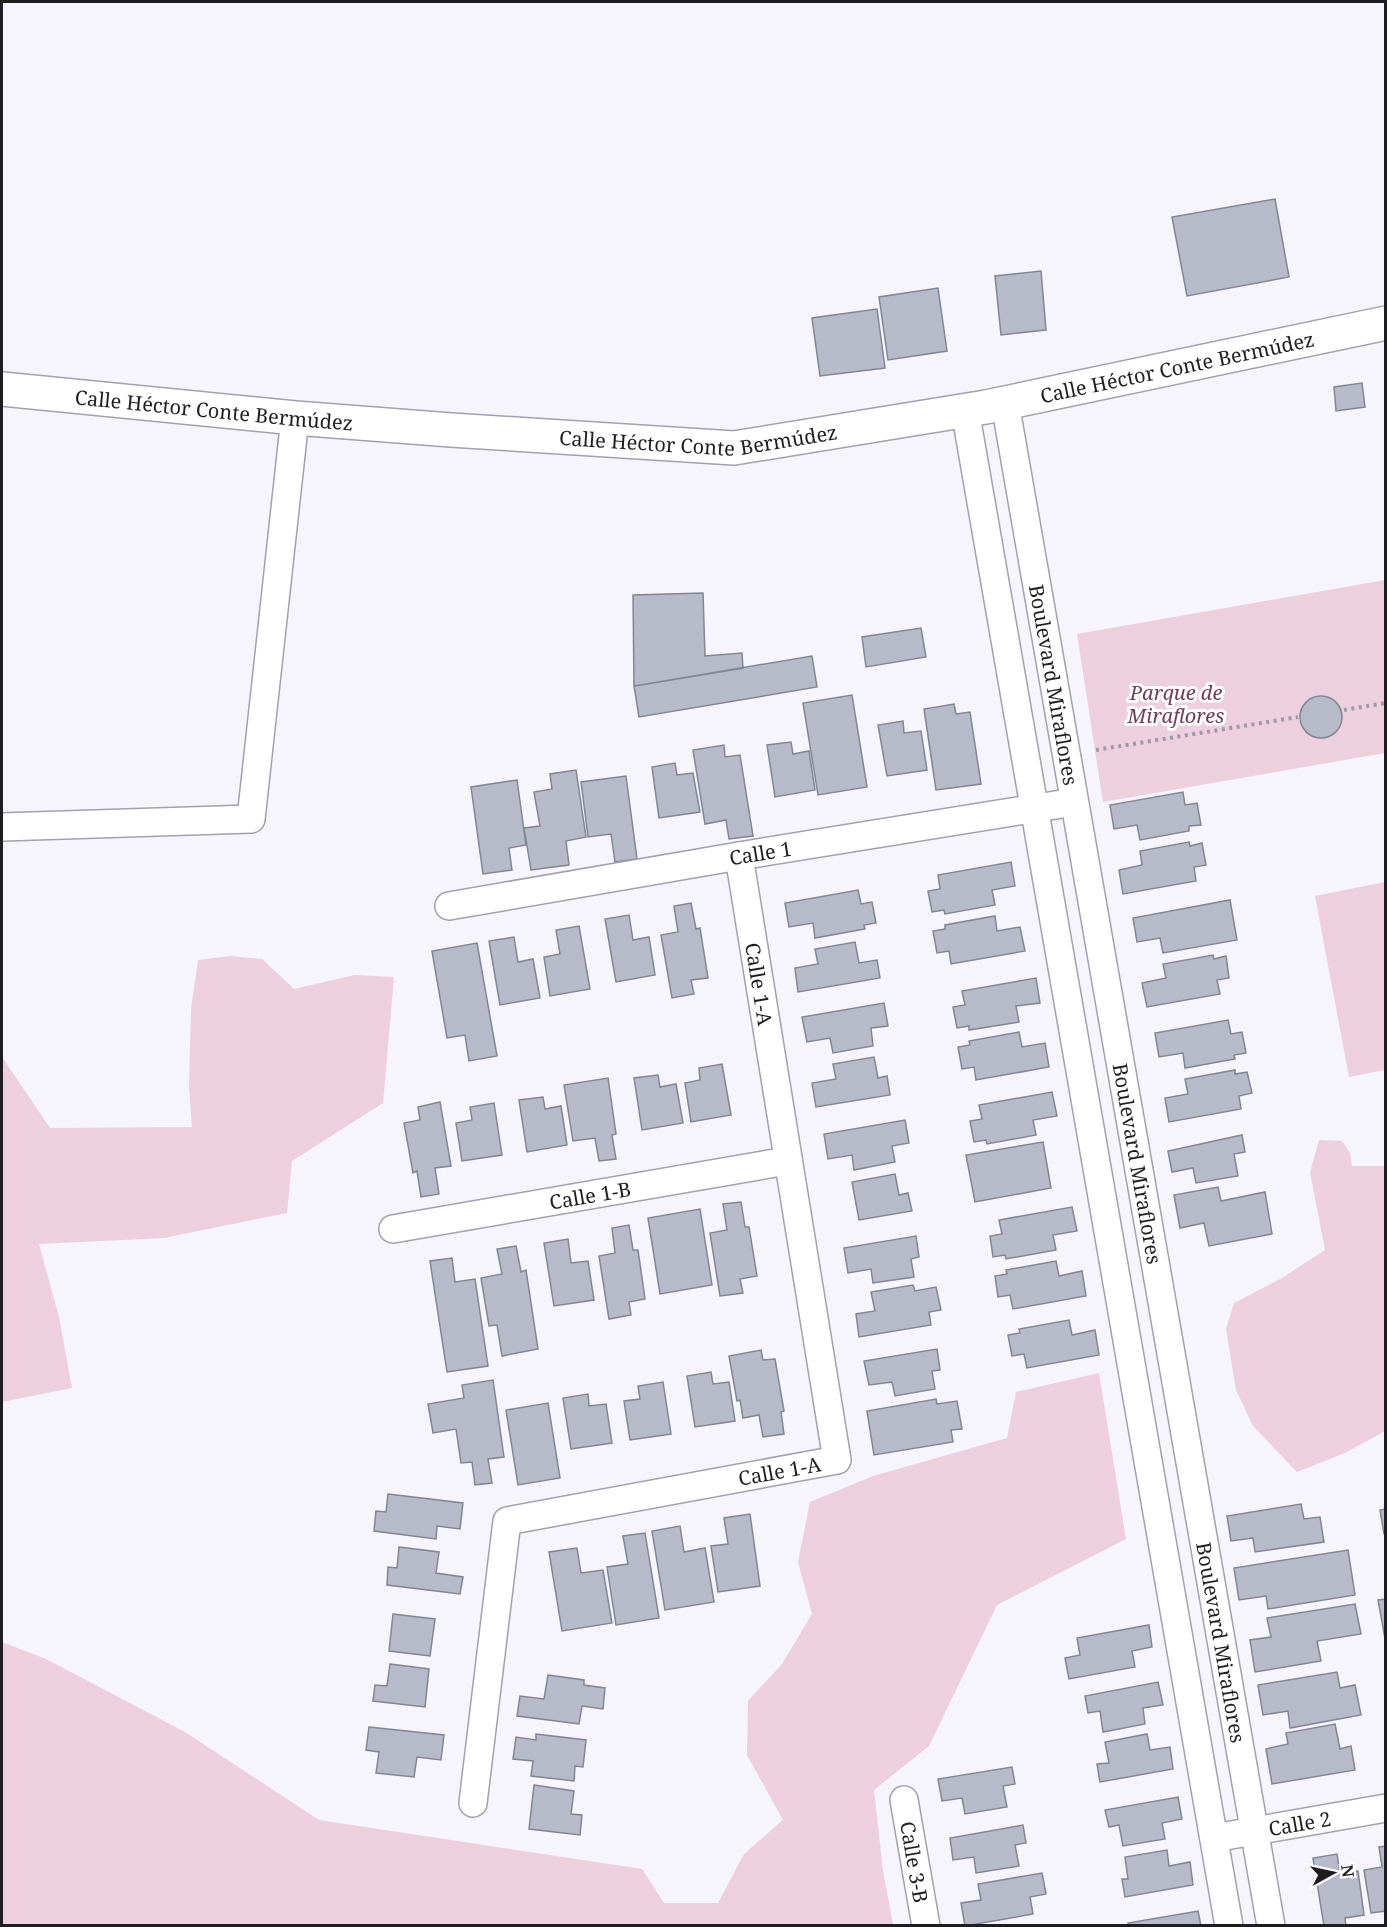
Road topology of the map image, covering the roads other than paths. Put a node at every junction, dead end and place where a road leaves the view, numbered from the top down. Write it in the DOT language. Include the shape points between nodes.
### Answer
graph roads {
  1 [pos="1386,323"];
  2 [pos="2,388"];
  3 [pos="1005,402"];
  4 [pos="964,410"];
  5 [pos="295,418"];
  6 [pos="1074,802"];
  7 [pos="1034,810"];
  8 [pos="2,827"];
  9 [pos="739,856"];
  10 [pos="449,906"];
  11 [pos="787,1161"];
  12 [pos="393,1229"];
  13 [pos="904,1800"];
  14 [pos="473,1803"];
  15 [pos="1386,1808"];
  16 [pos="1254,1831"];
  17 [pos="1214,1838"];
  18 [pos="926,1926"];
  19 [pos="1229,1926"];
  20 [pos="1271,1926"];
  1 -- 3 [label="street, Calle Héctor Conte Bermúdez"];
  2 -- 5 [label="street, Calle Héctor Conte Bermúdez"];
  3 -- 4 [label="street, Calle Héctor Conte Bermúdez"];
  3 -- 6 [label="street, Boulevard Miraflores"];
  4 -- 5 [label="street, Calle Héctor Conte Bermúdez" via="734,448"];
  4 -- 7 [label="street"];
  5 -- 8 [label="street" via="251,819"];
  6 -- 7 [label="street, Calle 1"];
  6 -- 16 [label="street, Boulevard Miraflores"];
  7 -- 9 [label="street, Calle 1"];
  7 -- 17 [label="street"];
  9 -- 10 [label="street, Calle 1"];
  9 -- 11 [label="street, Calle 1-A"];
  11 -- 12 [label="street, Calle 1-B"];
  11 -- 14 [label="street, Calle 1-A" via="837,1460 507,1521"];
  13 -- 18 [label="street, Calle 3-B"];
  15 -- 16 [label="street, Calle 2"];
  16 -- 17 [label="street, Calle 2"];
  16 -- 20 [label="street, Boulevard Miraflores"];
  17 -- 19 [label="street"];
}
